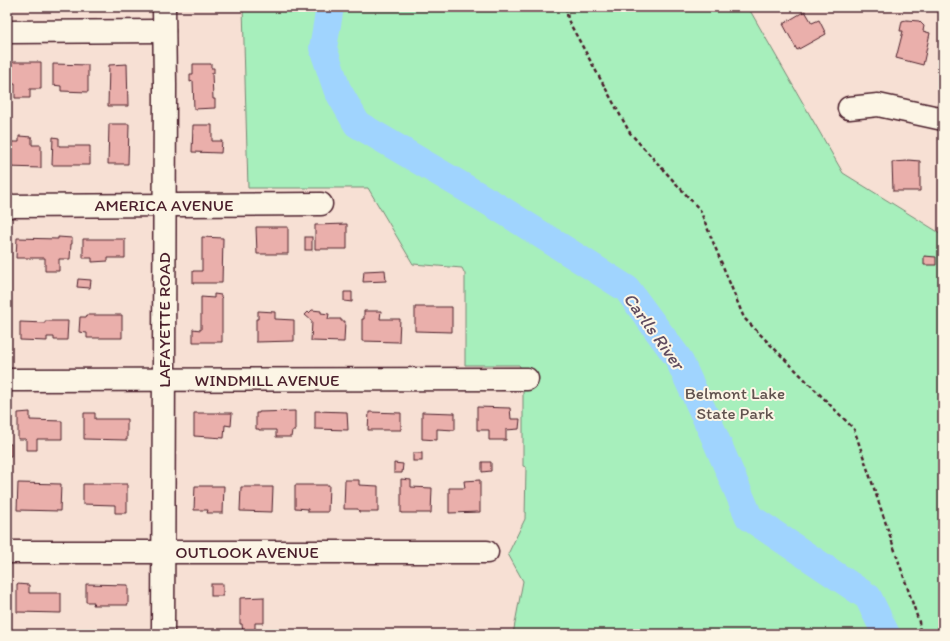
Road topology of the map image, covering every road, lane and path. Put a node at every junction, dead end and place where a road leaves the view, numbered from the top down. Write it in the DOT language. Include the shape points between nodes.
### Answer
graph roads {
  1 [pos="164,7"];
  2 [pos="566,7"];
  3 [pos="164,31"];
  4 [pos="7,32"];
  5 [pos="848,108"];
  6 [pos="943,119"];
  7 [pos="321,204"];
  8 [pos="7,206"];
  9 [pos="165,206"];
  10 [pos="527,379"];
  11 [pos="7,380"];
  12 [pos="164,380"];
  13 [pos="7,552"];
  14 [pos="163,552"];
  15 [pos="487,552"];
  16 [pos="164,634"];
  17 [pos="920,634"];
  1 -- 3 [label="street, LAFAYETTE ROAD"];
  2 -- 17 [label="path" via="568,20 630,133 700,210 744,318 854,429 919,622"];
  3 -- 4 [label="street"];
  3 -- 9 [label="street, LAFAYETTE ROAD"];
  5 -- 6 [label="street" via="878,105"];
  7 -- 9 [label="street, AMERICA AVENUE"];
  8 -- 9 [label="street, AMERICA AVENUE"];
  9 -- 12 [label="street, LAFAYETTE ROAD"];
  10 -- 12 [label="street, WINDMILL AVENUE"];
  11 -- 12 [label="street, WINDMILL AVENUE"];
  12 -- 14 [label="street, LAFAYETTE ROAD"];
  13 -- 14 [label="street, OUTLOOK AVENUE"];
  14 -- 15 [label="street, OUTLOOK AVENUE"];
  14 -- 16 [label="street, LAFAYETTE ROAD"];
}
